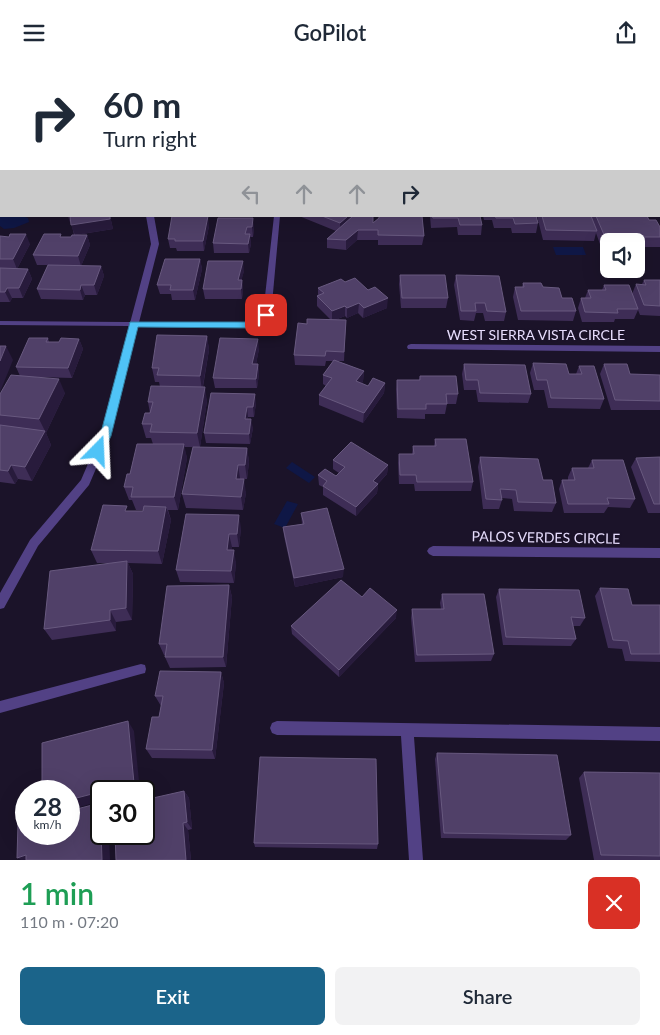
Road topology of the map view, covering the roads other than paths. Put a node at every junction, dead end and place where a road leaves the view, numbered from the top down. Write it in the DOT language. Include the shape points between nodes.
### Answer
graph roads {
  1 [pos="150,217"];
  2 [pos="276,217"];
  3 [pos="0,323"];
  4 [pos="134,324"];
  5 [pos="411,347"];
  6 [pos="660,349"];
  7 [pos="433,551"];
  8 [pos="660,553"];
  9 [pos="0,604"];
  10 [pos="141,669"];
  11 [pos="0,707"];
  12 [pos="277,729"];
  13 [pos="406,730"];
  14 [pos="660,734"];
  15 [pos="416,860"];
  1 -- 4 [label="street" via="155,244"];
  2 -- 4 [label="lane" via="266,315 251,325"];
  3 -- 4 [label="lane"];
  4 -- 9 [label="street" via="105,436 85,482 34,543"];
  5 -- 6 [label="street, WEST SIERRA VISTA CIRCLE"];
  7 -- 8 [label="street, PALOS VERDES CIRCLE"];
  10 -- 11 [label="lane"];
  12 -- 13 [label="street"];
  13 -- 14 [label="street"];
  13 -- 15 [label="street"];
}
